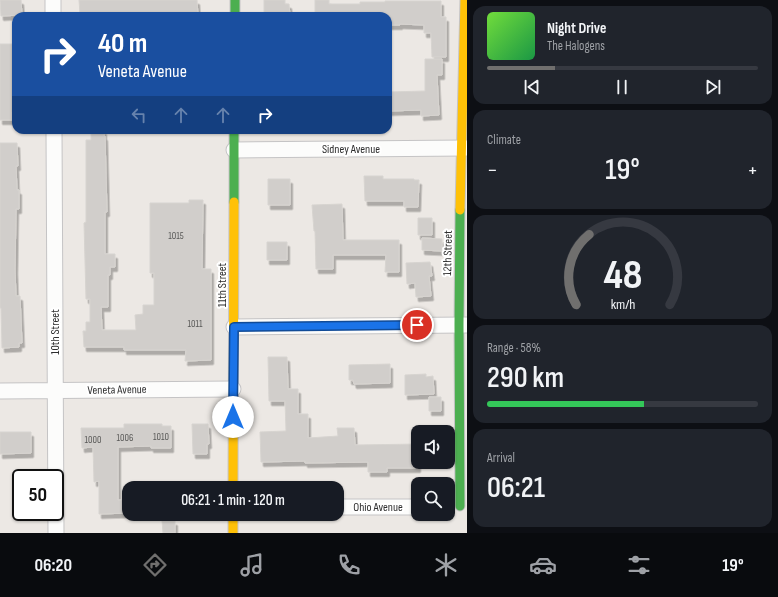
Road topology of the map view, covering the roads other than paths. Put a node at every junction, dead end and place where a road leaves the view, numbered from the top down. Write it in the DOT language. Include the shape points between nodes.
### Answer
graph roads {
  1 [pos="53,0"];
  2 [pos="235,0"];
  3 [pos="465,0"];
  4 [pos="53,12"];
  5 [pos="235,12"];
  6 [pos="54,134"];
  7 [pos="234,134"];
  8 [pos="464,148"];
  9 [pos="234,150"];
  10 [pos="463,325"];
  11 [pos="234,327"];
  12 [pos="233,389"];
  13 [pos="0,391"];
  14 [pos="55,391"];
  15 [pos="233,481"];
  16 [pos="411,506"];
  17 [pos="458,506"];
  18 [pos="344,507"];
  19 [pos="233,521"];
  20 [pos="56,533"];
  21 [pos="233,533"];
  1 -- 4 [label="street"];
  2 -- 5 [label="street"];
  3 -- 8 [label="street, 12th Street"];
  6 -- 14 [label="street, 10th Street"];
  7 -- 9 [label="street, 11th Street"];
  8 -- 9 [label="street, Sidney Avenue"];
  8 -- 10 [label="street, 12th Street"];
  9 -- 11 [label="street, 11th Street"];
  10 -- 11 [label="street"];
  10 -- 17 [label="street, 12th Street"];
  11 -- 12 [label="street, 11th Street"];
  12 -- 14 [label="street, Veneta Avenue"];
  12 -- 15 [label="street, 11th Street"];
  13 -- 14 [label="street, Veneta Avenue"];
  14 -- 20 [label="street, 10th Street"];
  16 -- 18 [label="street, Ohio Avenue"];
  19 -- 21 [label="street"];
}
